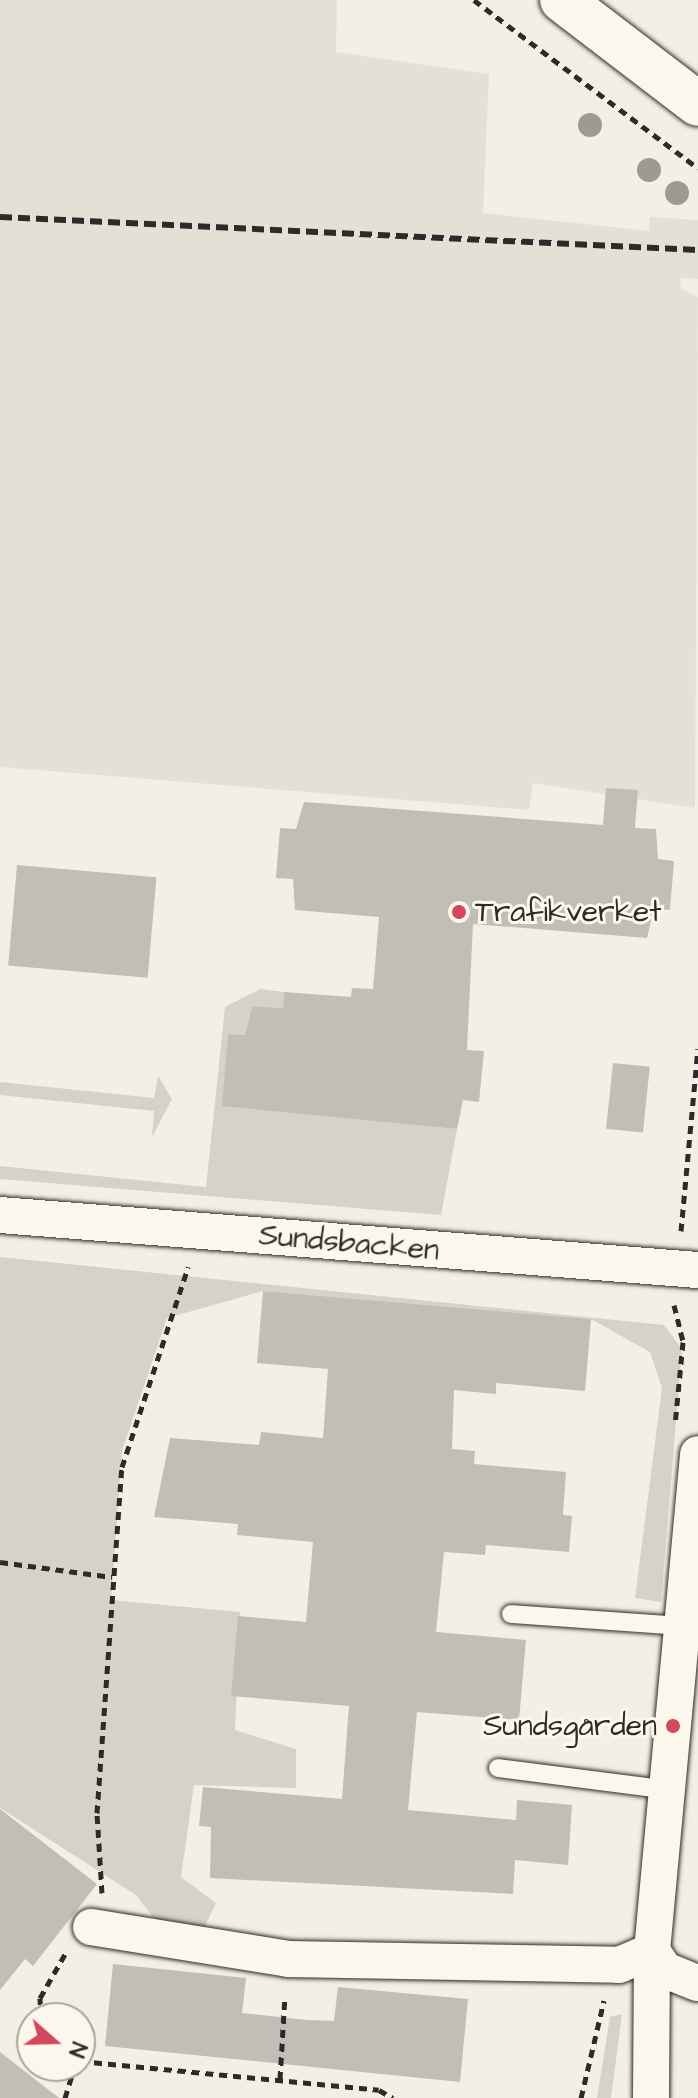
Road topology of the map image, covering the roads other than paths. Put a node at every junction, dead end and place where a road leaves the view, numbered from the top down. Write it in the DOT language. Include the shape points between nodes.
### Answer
graph roads {
  1 [pos="562,0"];
  2 [pos="698,104"];
  3 [pos="0,1215"];
  4 [pos="698,1270"];
  5 [pos="698,1454"];
  6 [pos="511,1614"];
  7 [pos="684,1626"];
  8 [pos="498,1768"];
  9 [pos="669,1790"];
  10 [pos="91,1927"];
  11 [pos="652,1951"];
  12 [pos="698,1983"];
  13 [pos="651,2098"];
  1 -- 2 [label="street"];
  3 -- 4 [label="street, Sundsbacken"];
  5 -- 7 [label="street"];
  6 -- 7 [label="lane"];
  7 -- 9 [label="street"];
  8 -- 9 [label="lane"];
  9 -- 11 [label="street"];
  10 -- 11 [label="street" via="288,1959 619,1965"];
  11 -- 12 [label="street" via="665,1970"];
  11 -- 13 [label="street"];
}
